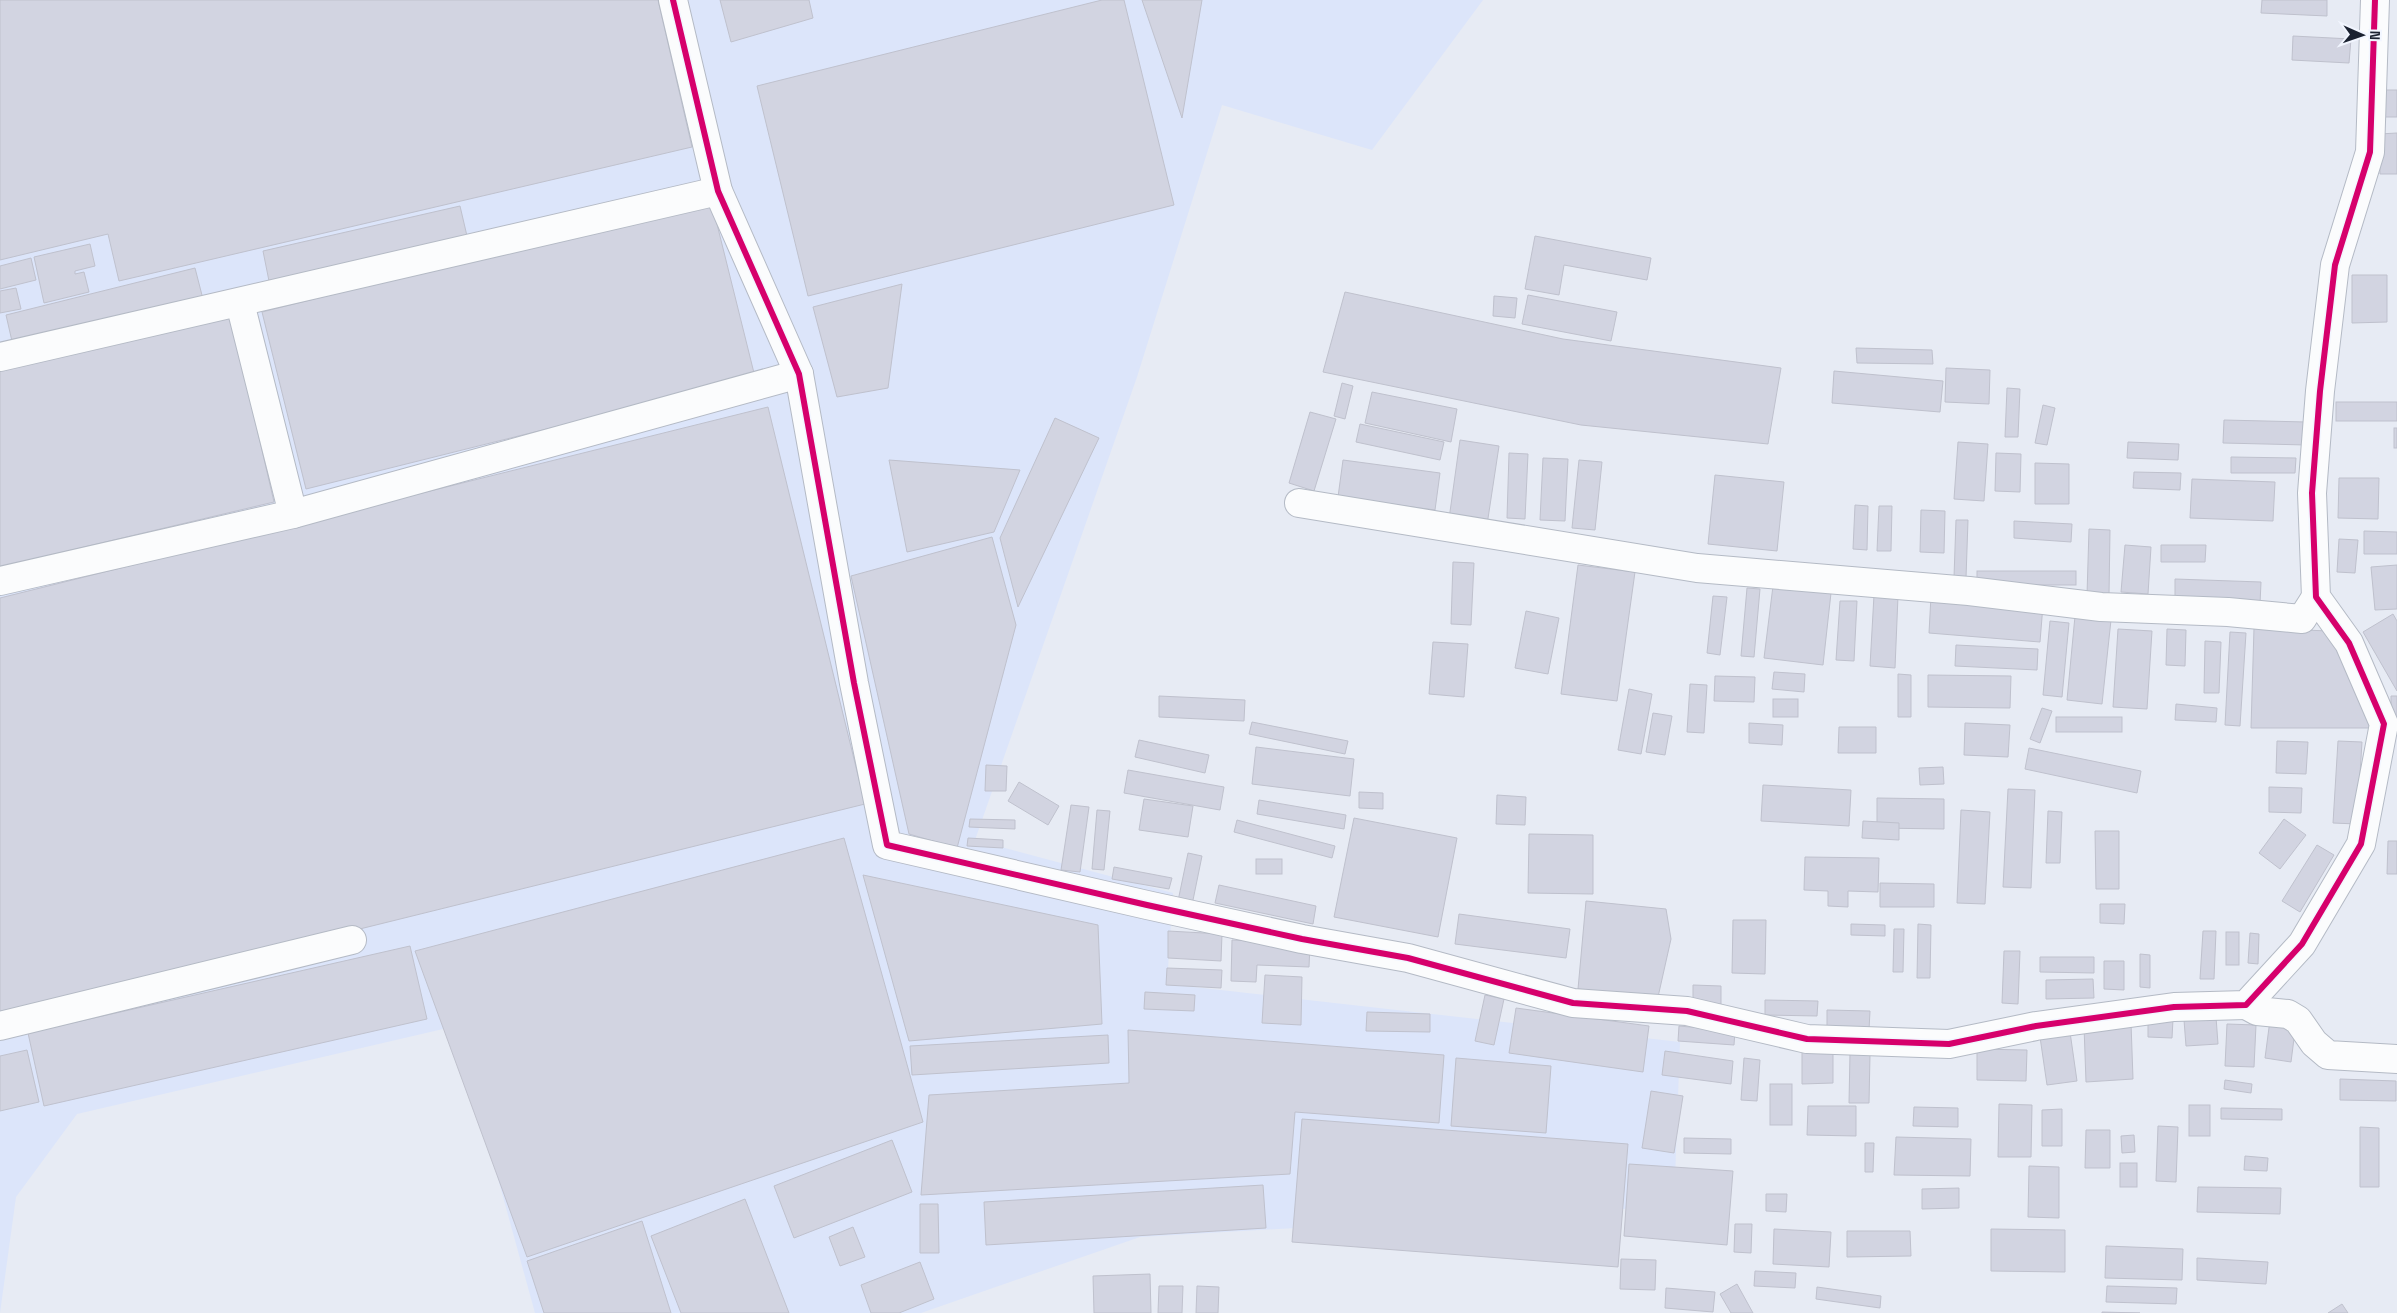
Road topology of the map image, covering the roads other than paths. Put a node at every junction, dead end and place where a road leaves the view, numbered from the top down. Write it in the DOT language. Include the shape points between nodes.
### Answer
graph roads {
  1 [pos="673,0"];
  2 [pos="2375,0"];
  3 [pos="718,191"];
  4 [pos="240,303"];
  5 [pos="0,357"];
  6 [pos="799,374"];
  7 [pos="1299,503"];
  8 [pos="293,514"];
  9 [pos="0,581"];
  10 [pos="2316,597"];
  11 [pos="352,940"];
  12 [pos="2246,1005"];
  13 [pos="0,1026"];
  14 [pos="2397,1059"];
  1 -- 3 [label="street"];
  2 -- 10 [label="street" via="2370,152 2335,265 2320,391 2312,493"];
  3 -- 4 [label="street"];
  3 -- 6 [label="street"];
  4 -- 5 [label="street"];
  4 -- 8 [label="street"];
  6 -- 8 [label="street"];
  6 -- 12 [label="street" via="854,683 887,845 1157,908 1408,958 1573,1003 1687,1011 1807,1039 1949,1044 2036,1026 2174,1007"];
  7 -- 10 [label="street" via="1697,568 2102,607 2228,612 2302,619"];
  8 -- 9 [label="street"];
  10 -- 12 [label="street" via="2349,643 2384,724 2362,844 2302,944"];
  11 -- 13 [label="street"];
  12 -- 14 [label="street" via="2257,1011 2288,1014 2298,1020 2314,1043 2328,1055"];
}
